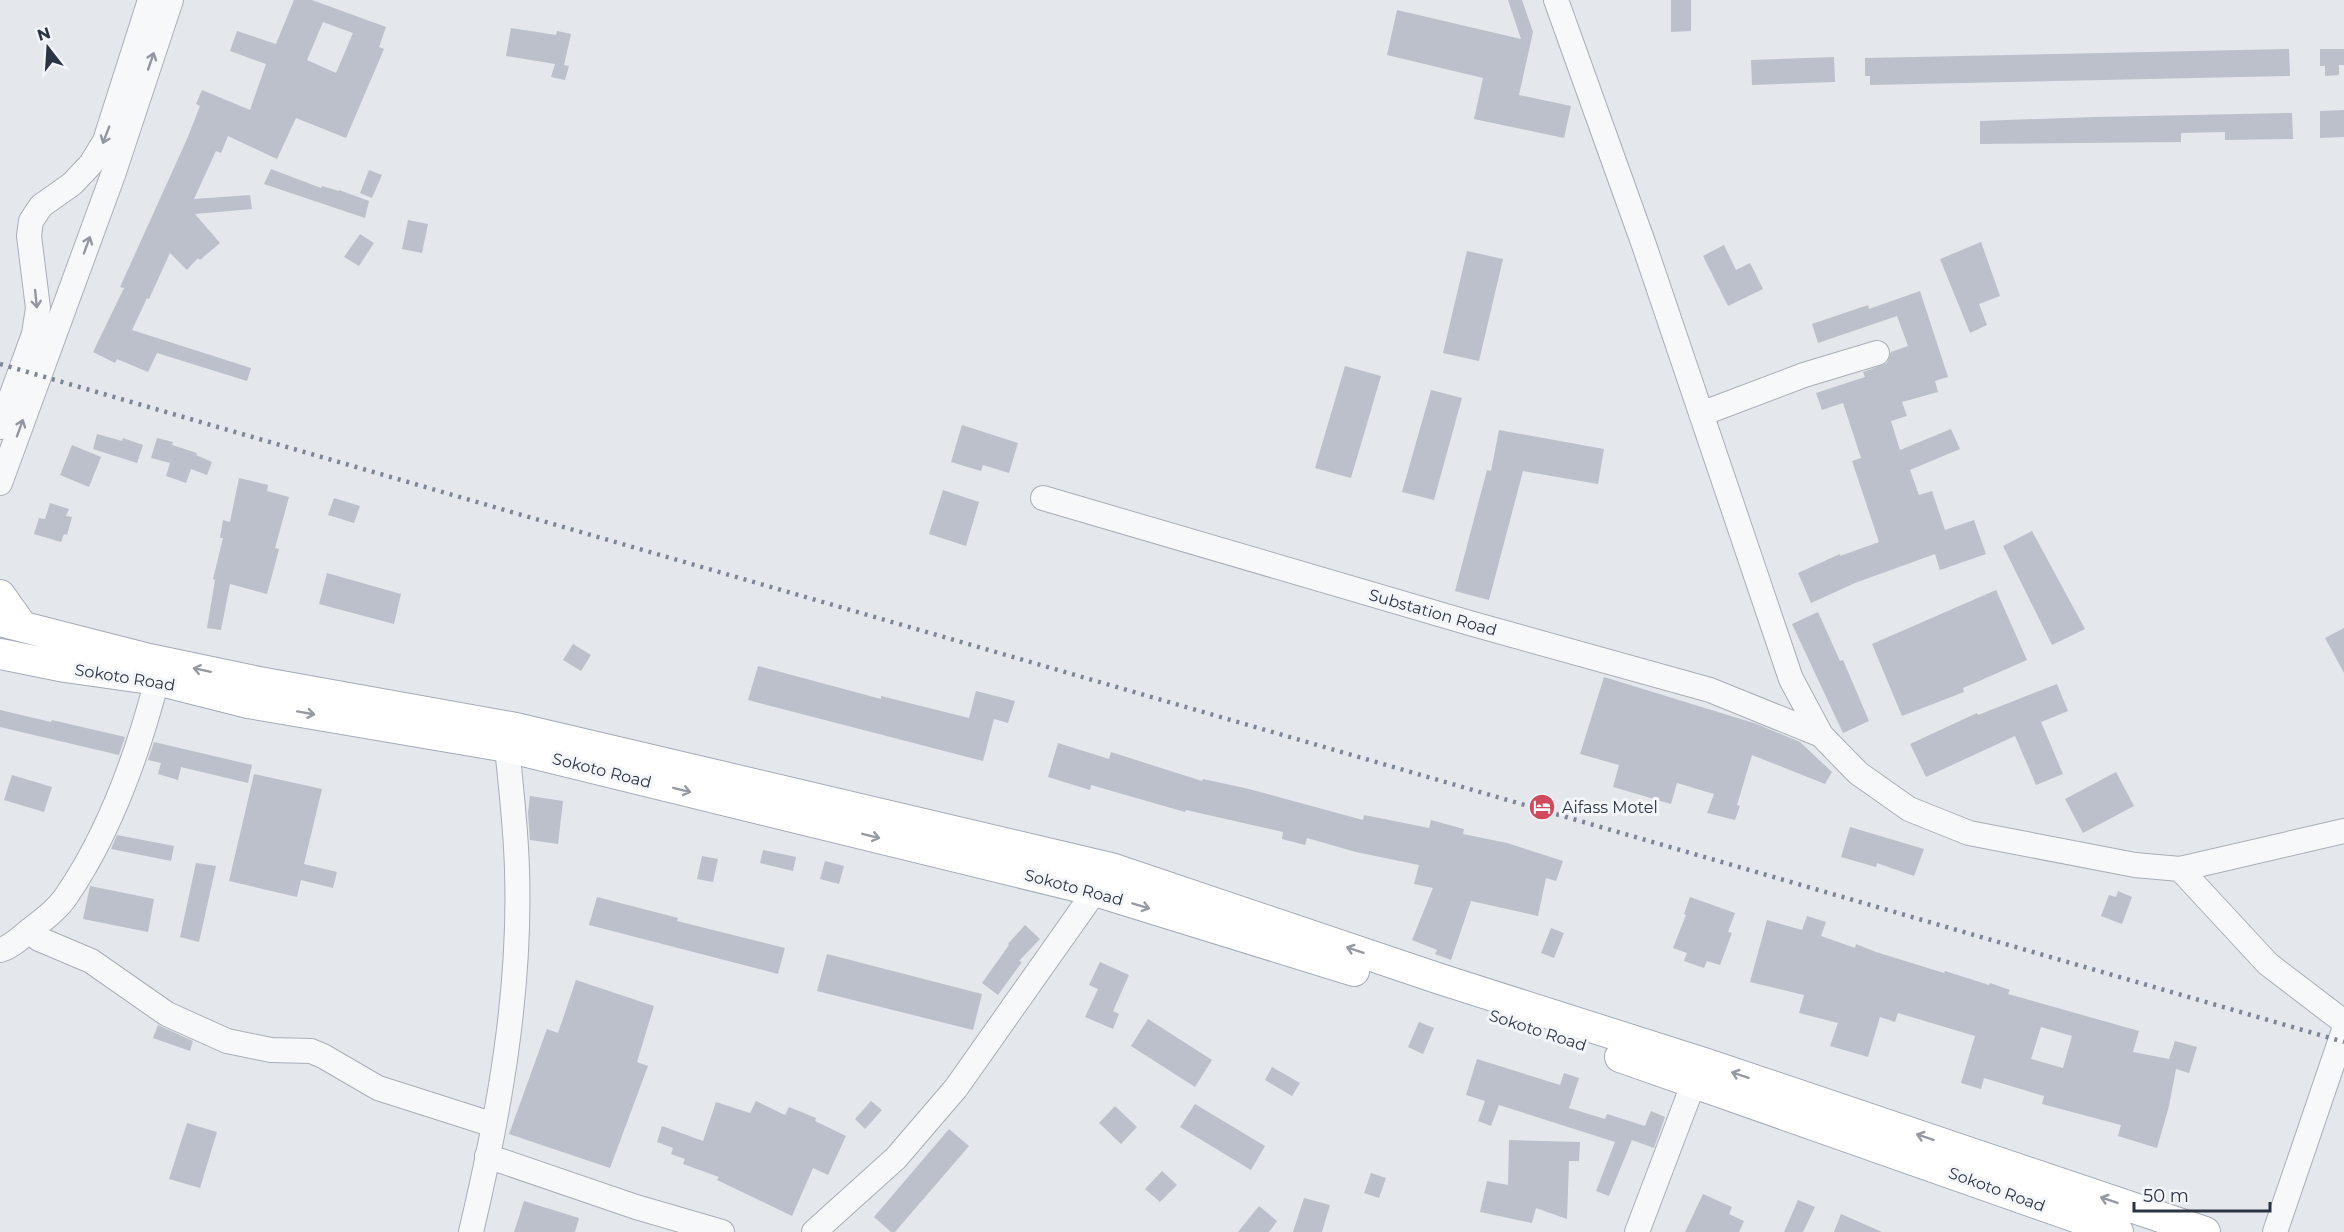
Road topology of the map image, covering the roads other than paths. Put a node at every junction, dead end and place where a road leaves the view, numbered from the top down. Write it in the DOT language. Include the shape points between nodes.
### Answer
graph roads {
  1 [pos="150,0"];
  2 [pos="171,0"];
  3 [pos="1556,0"];
  4 [pos="1877,353"];
  5 [pos="1701,414"];
  6 [pos="0,427"];
  7 [pos="0,483"];
  8 [pos="1043,498"];
  9 [pos="0,595"];
  10 [pos="11,624"];
  11 [pos="0,654"];
  12 [pos="158,680"];
  13 [pos="1821,735"];
  14 [pos="507,747"];
  15 [pos="2344,831"];
  16 [pos="2180,868"];
  17 [pos="1095,891"];
  18 [pos="29,931"];
  19 [pos="0,950"];
  20 [pos="2344,1022"];
  21 [pos="2344,1030"];
  22 [pos="1694,1082"];
  23 [pos="494,1125"];
  24 [pos="487,1156"];
  25 [pos="1983,1170"];
  26 [pos="471,1232"];
  27 [pos="722,1232"];
  28 [pos="814,1232"];
  29 [pos="1637,1232"];
  30 [pos="2118,1232"];
  31 [pos="2205,1232"];
  32 [pos="2275,1232"];
  1 -- 6 [label="street, one-way" via="105,141 92,164 41,207 31,221 29,236 38,308 34,334"];
  7 -- 2 [label="street, one-way" via="114,172"];
  3 -- 5 [label="street"];
  4 -- 5 [label="street" via="1804,375"];
  5 -- 13 [label="street" via="1791,679"];
  8 -- 13 [label="street, Substation Road" via="1710,690"];
  9 -- 10 [label="main road"];
  25 -- 10 [label="main road, Sokoto Road, one-way" via="1707,1064 1111,868 516,728 259,682"];
  11 -- 12 [label="main road, Sokoto Road"];
  12 -- 14 [label="main road, Sokoto Road, one-way" via="248,703"];
  12 -- 18 [label="street" via="124,784 88,858 66,897"];
  13 -- 16 [label="street" via="1858,773 1909,809 1969,833 2135,865"];
  14 -- 17 [label="main road, Sokoto Road, one-way"];
  14 -- 23 [label="street" via="518,871 514,974"];
  15 -- 16 [label="street"];
  16 -- 20 [label="street" via="2268,964"];
  17 -- 22 [label="main road, Sokoto Road, one-way" via="1429,994"];
  17 -- 28 [label="street" via="956,1088 896,1158"];
  18 -- 19 [label="street"];
  18 -- 23 [label="street" via="91,962 167,1014 227,1041 271,1050 311,1051 378,1088"];
  21 -- 32 [label="street"];
  22 -- 25 [label="main road, Sokoto Road"];
  22 -- 29 [label="street"];
  23 -- 24 [label="street"];
  24 -- 26 [label="street"];
  24 -- 27 [label="street"];
  25 -- 30 [label="main road, Sokoto Road"];
  31 -- 25 [label="main road, Sokoto Road, one-way"];
}
